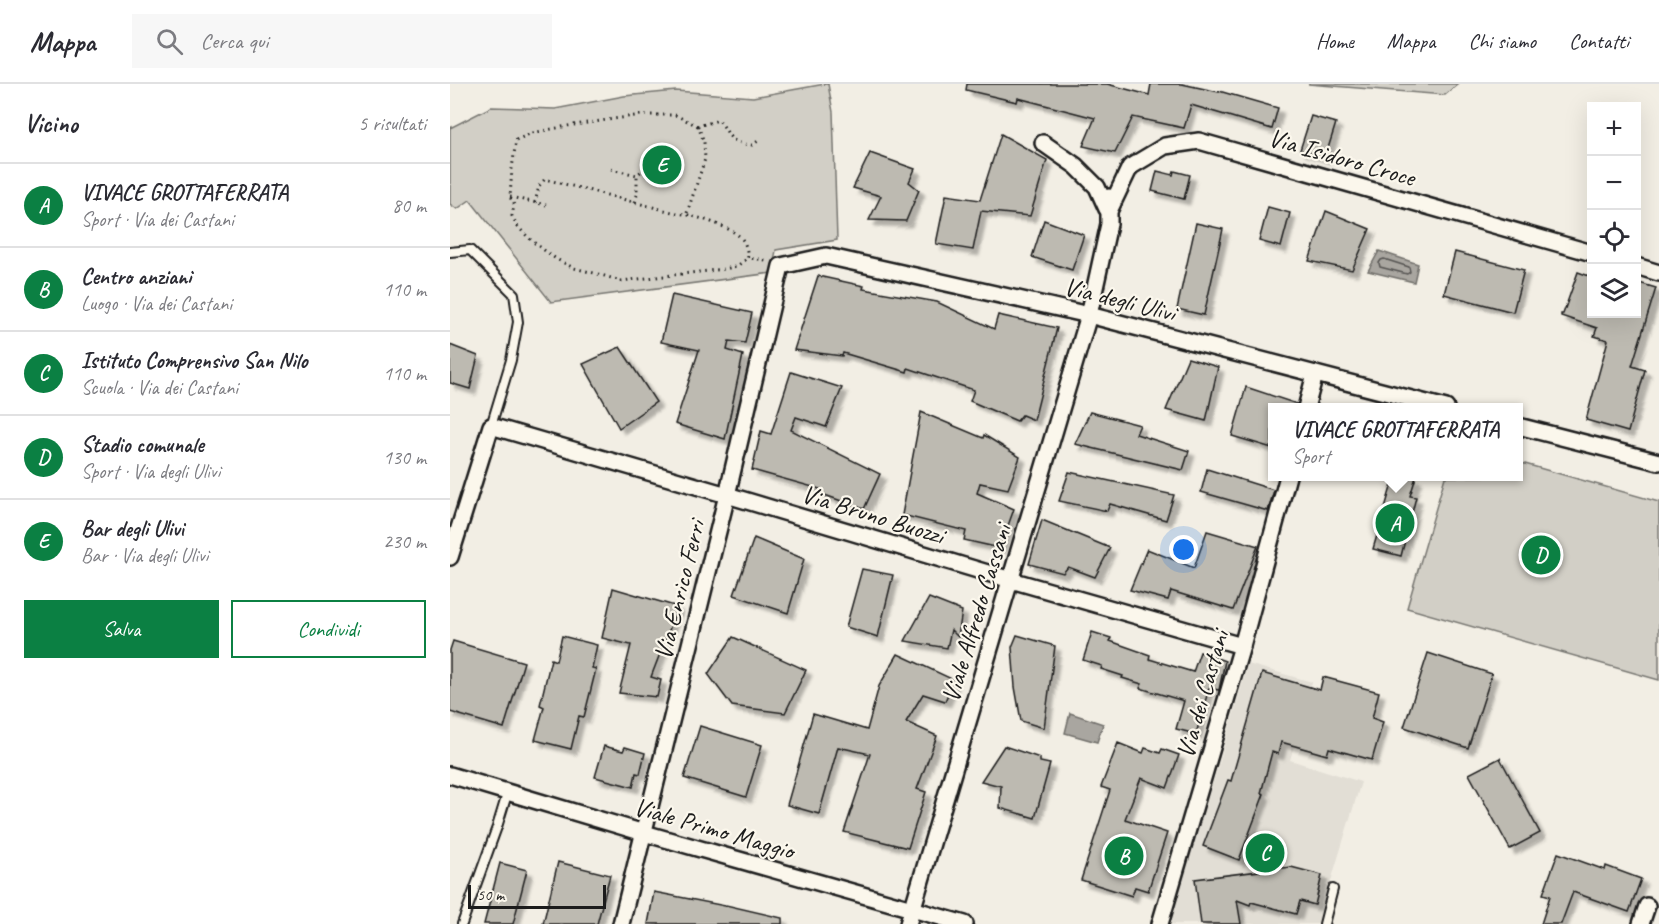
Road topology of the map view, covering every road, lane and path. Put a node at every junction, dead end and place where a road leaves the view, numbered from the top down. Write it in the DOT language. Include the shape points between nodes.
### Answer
graph roads {
  1 [pos="698,126"];
  2 [pos="761,139"];
  3 [pos="1043,143"];
  4 [pos="647,166"];
  5 [pos="611,169"];
  6 [pos="637,175"];
  7 [pos="510,197"];
  8 [pos="635,202"];
  9 [pos="535,203"];
  10 [pos="1109,204"];
  11 [pos="546,205"];
  12 [pos="687,214"];
  13 [pos="450,252"];
  14 [pos="1587,252"];
  15 [pos="748,258"];
  16 [pos="781,266"];
  17 [pos="1641,268"];
  18 [pos="1659,273"];
  19 [pos="1089,315"];
  20 [pos="1316,374"];
  21 [pos="1307,403"];
  22 [pos="1427,403"];
  23 [pos="491,426"];
  24 [pos="1523,427"];
  25 [pos="1659,462"];
  26 [pos="1287,481"];
  27 [pos="727,495"];
  28 [pos="450,557"];
  29 [pos="1011,580"];
  30 [pos="1242,646"];
  31 [pos="450,775"];
  32 [pos="508,791"];
  33 [pos="644,833"];
  34 [pos="1333,889"];
  35 [pos="1647,906"];
  36 [pos="912,909"];
  37 [pos="462,924"];
  38 [pos="621,924"];
  39 [pos="908,924"];
  40 [pos="965,924"];
  41 [pos="1160,924"];
  42 [pos="1324,924"];
  43 [pos="1641,924"];
  1 -- 2 [label="path" via="719,120 735,142 752,145"];
  1 -- 7 [label="path" via="668,114 641,115 532,133 516,140"];
  1 -- 12 [label="path" via="705,159"];
  3 -- 10 [label="street" via="1076,165"];
  4 -- 4 [label="path" via="650,156 657,153 674,158 677,164 674,174 667,178 651,173"];
  4 -- 6 [label="path"];
  5 -- 6 [label="path"];
  6 -- 8 [label="path"];
  7 -- 9 [label="path"];
  7 -- 15 [label="path" via="518,227 543,250 565,265 621,281 725,269"];
  8 -- 9 [label="path" via="545,179"];
  8 -- 12 [label="path"];
  9 -- 11 [label="path"];
  10 -- 14 [label="street, Via Isidoro Croce" via="1130,167 1165,146 1199,141"];
  10 -- 19 [label="street, Via Isidoro Croce" via="1109,225"];
  12 -- 15 [label="path" via="740,236"];
  13 -- 23 [label="lane" via="470,250 514,294 518,322"];
  15 -- 16 [label="path" via="774,261"];
  16 -- 19 [label="street, Via degli Ulivi" via="826,256"];
  16 -- 27 [label="street, Via Enrico Ferri"];
  17 -- 18 [label="street"];
  19 -- 20 [label="street, Via degli Ulivi"];
  19 -- 29 [label="street, Viale Alfredo Cassani"];
  20 -- 21 [label="street"];
  20 -- 22 [label="street, Via degli Ulivi"];
  23 -- 27 [label="street, Via Bruno Buozzi"];
  23 -- 28 [label="street"];
  24 -- 25 [label="street"];
  26 -- 30 [label="street, Via dei Castani"];
  27 -- 29 [label="street, Via Bruno Buozzi"];
  27 -- 33 [label="street, Via Enrico Ferri"];
  29 -- 30 [label="street, Via Bruno Buozzi"];
  29 -- 36 [label="street, Viale Alfredo Cassani"];
  30 -- 41 [label="street, Via dei Castani"];
  31 -- 32 [label="street, Viale Primo Maggio"];
  32 -- 33 [label="street, Viale Primo Maggio"];
  32 -- 37 [label="lane"];
  33 -- 36 [label="street, Viale Primo Maggio"];
  33 -- 38 [label="street, Via Enrico Ferri"];
  34 -- 42 [label="lane"];
  35 -- 43 [label="street"];
  36 -- 39 [label="street, Viale Alfredo Cassani"];
  36 -- 40 [label="street, Viale Primo Maggio"];
}
